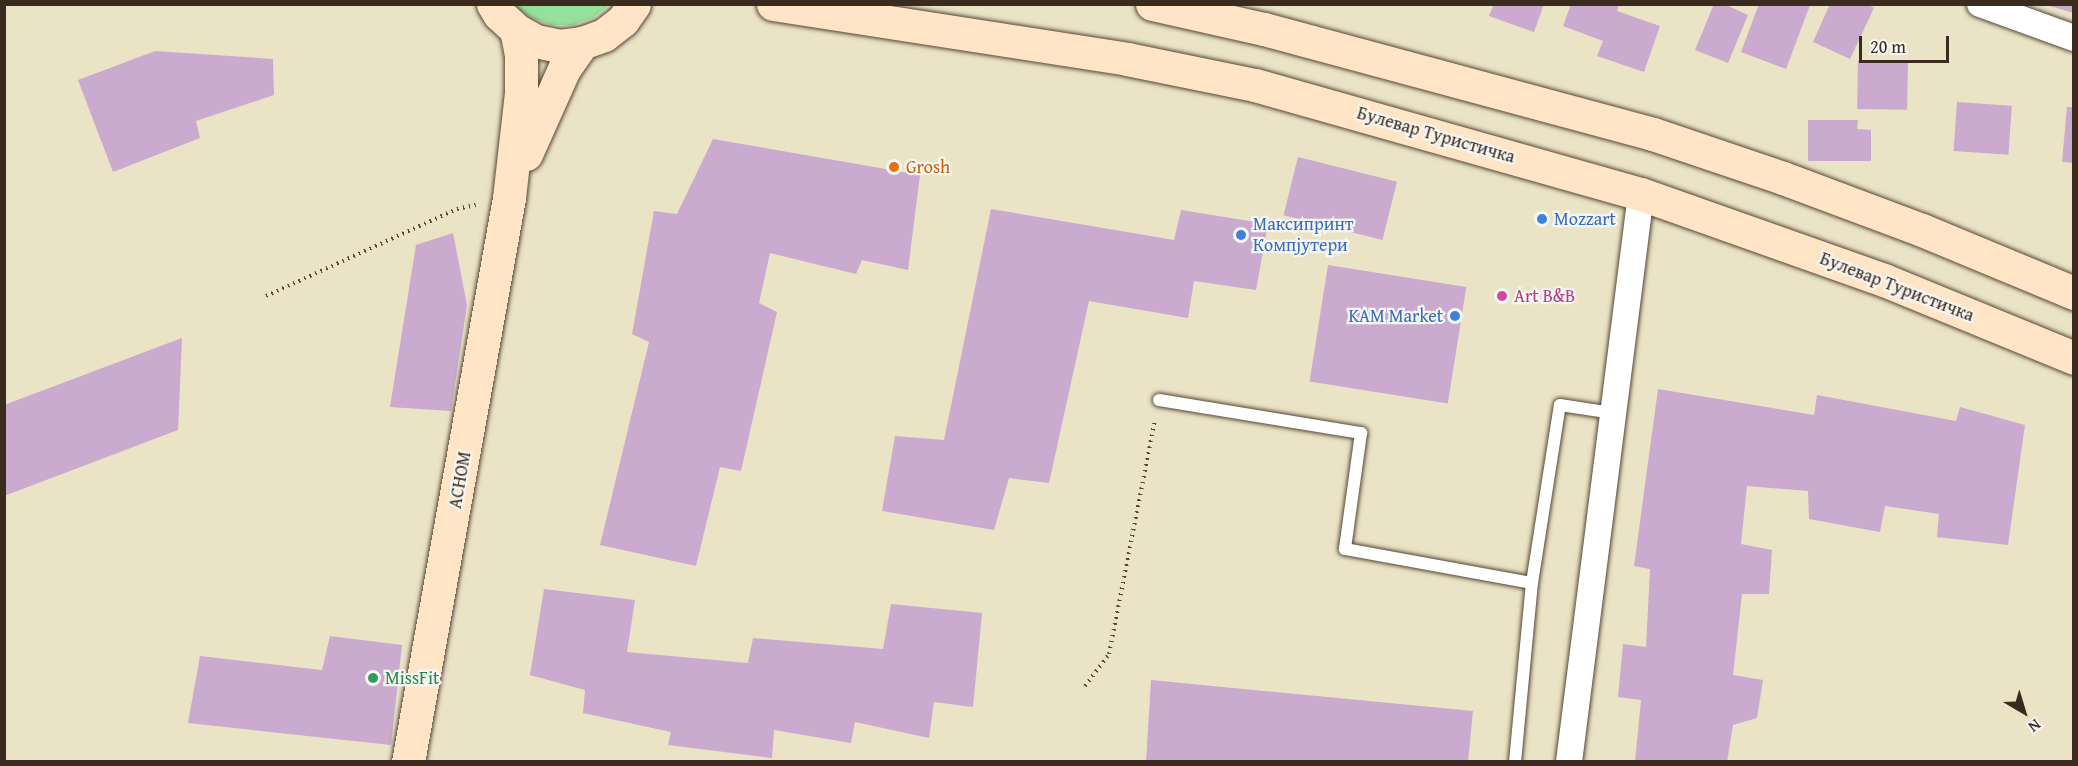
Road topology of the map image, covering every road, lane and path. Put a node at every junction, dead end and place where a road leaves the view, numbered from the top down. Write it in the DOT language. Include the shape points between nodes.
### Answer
graph roads {
  1 [pos="493,4"];
  2 [pos="634,4"];
  3 [pos="773,4"];
  4 [pos="1152,4"];
  5 [pos="1980,4"];
  6 [pos="516,30"];
  7 [pos="2073,38"];
  8 [pos="582,43"];
  9 [pos="1641,194"];
  10 [pos="509,198"];
  11 [pos="2073,293"];
  12 [pos="266,296"];
  13 [pos="2073,358"];
  14 [pos="1159,400"];
  15 [pos="1613,413"];
  16 [pos="1532,583"];
  17 [pos="1085,686"];
  18 [pos="408,762"];
  19 [pos="1515,762"];
  20 [pos="1569,762"];
  1 -- 6 [label="main road"];
  2 -- 8 [label="main road" via="623,20"];
  3 -- 9 [label="main road, Булевар Туристичка" via="1116,57 1255,85"];
  4 -- 11 [label="main road" via="1264,29 1653,134 1922,230"];
  5 -- 7 [label="street"];
  6 -- 8 [label="main road" via="536,41 559,46"];
  6 -- 10 [label="main road, АСНОМ" via="521,92"];
  8 -- 10 [label="main road, АСНОМ" via="564,69 538,122"];
  9 -- 13 [label="main road, Булевар Туристичка" via="1884,280"];
  9 -- 15 [label="street"];
  10 -- 12 [label="path" via="457,209"];
  10 -- 18 [label="main road, АСНОМ"];
  14 -- 16 [label="lane" via="1361,434 1345,549"];
  14 -- 17 [label="path" via="1109,654"];
  15 -- 16 [label="lane" via="1560,405"];
  15 -- 20 [label="street"];
  16 -- 19 [label="lane"];
}
